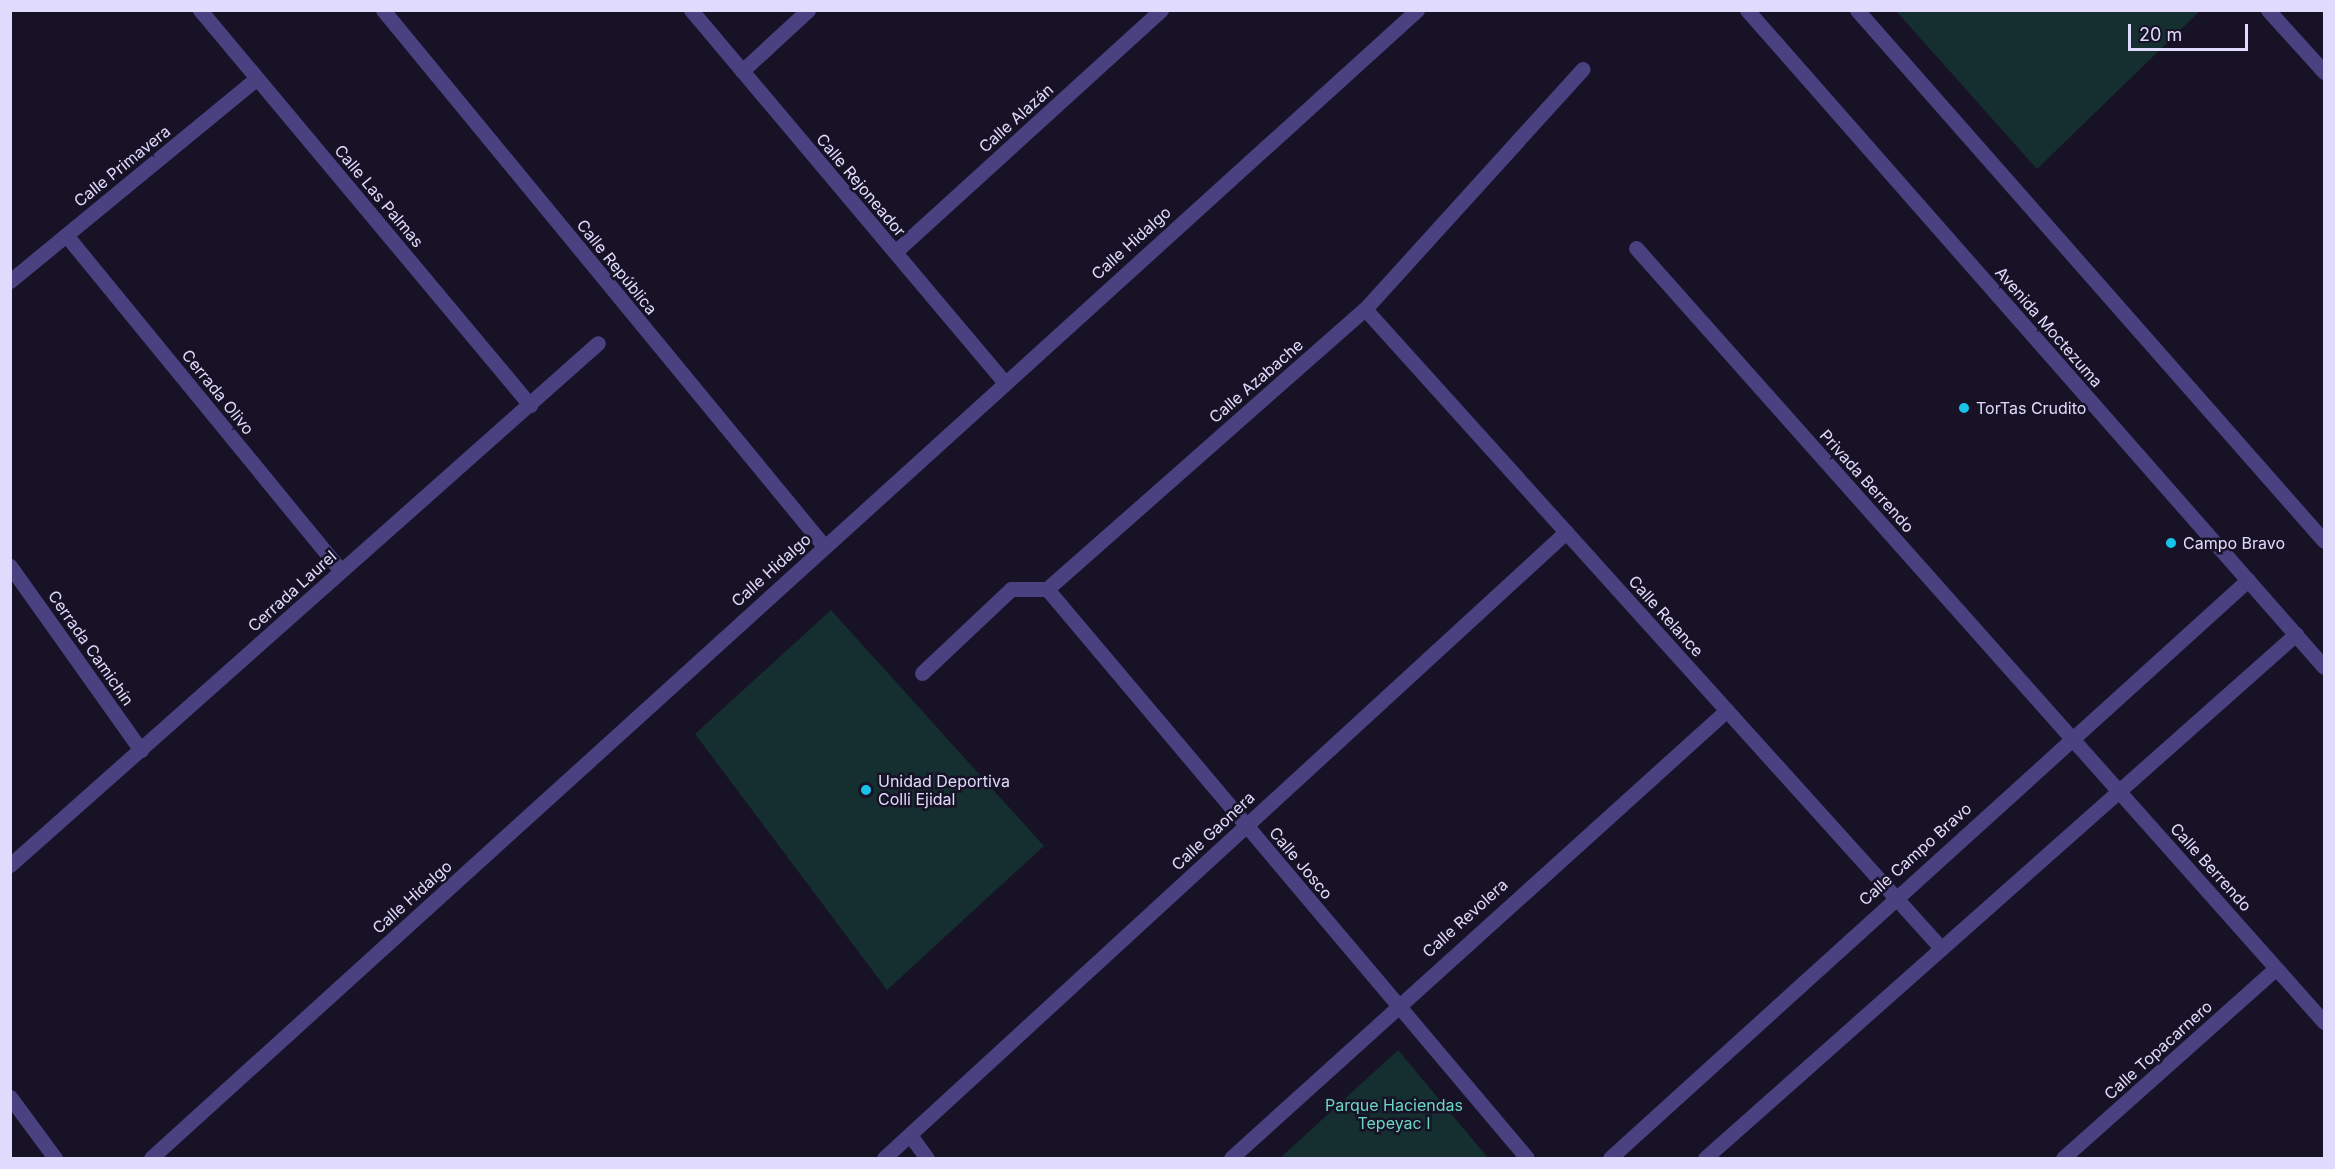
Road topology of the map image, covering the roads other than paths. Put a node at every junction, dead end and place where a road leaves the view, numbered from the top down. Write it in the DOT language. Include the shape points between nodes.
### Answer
graph roads {
  1 [pos="200,10"];
  2 [pos="383,10"];
  3 [pos="691,10"];
  4 [pos="808,10"];
  5 [pos="1161,10"];
  6 [pos="1417,10"];
  7 [pos="1747,10"];
  8 [pos="1857,10"];
  9 [pos="2268,10"];
  10 [pos="1583,69"];
  11 [pos="741,71"];
  12 [pos="2325,72"];
  13 [pos="256,79"];
  14 [pos="66,235"];
  15 [pos="1636,248"];
  16 [pos="895,252"];
  17 [pos="10,281"];
  18 [pos="1365,309"];
  19 [pos="598,344"];
  20 [pos="1004,382"];
  21 [pos="530,405"];
  22 [pos="1566,531"];
  23 [pos="2325,541"];
  24 [pos="824,546"];
  25 [pos="10,566"];
  26 [pos="341,571"];
  27 [pos="2248,580"];
  28 [pos="1047,589"];
  29 [pos="2296,634"];
  30 [pos="2325,667"];
  31 [pos="921,673"];
  32 [pos="1727,710"];
  33 [pos="2071,737"];
  34 [pos="141,750"];
  35 [pos="2117,789"];
  36 [pos="1246,826"];
  37 [pos="10,865"];
  38 [pos="1895,897"];
  39 [pos="1940,947"];
  40 [pos="2276,968"];
  41 [pos="1396,1004"];
  42 [pos="2325,1022"];
  43 [pos="10,1097"];
  44 [pos="910,1135"];
  45 [pos="55,1158"];
  46 [pos="151,1158"];
  47 [pos="884,1158"];
  48 [pos="927,1158"];
  49 [pos="1231,1158"];
  50 [pos="1527,1158"];
  51 [pos="1610,1158"];
  52 [pos="1705,1158"];
  53 [pos="2063,1158"];
  1 -- 13 [label="street, Calle Las Palmas"];
  2 -- 24 [label="street, Calle República"];
  3 -- 11 [label="street, Calle Rejoneador"];
  4 -- 11 [label="street"];
  5 -- 16 [label="street, Calle Alazán"];
  6 -- 20 [label="street, Calle Hidalgo"];
  7 -- 27 [label="street, Avenida Moctezuma"];
  8 -- 23 [label="street"];
  9 -- 12 [label="street"];
  10 -- 18 [label="street, Calle Azabache"];
  11 -- 16 [label="street, Calle Rejoneador"];
  13 -- 14 [label="street, Calle Primavera"];
  13 -- 21 [label="street, Calle Las Palmas"];
  14 -- 17 [label="street, Calle Primavera"];
  14 -- 26 [label="street, Cerrada Olivo"];
  15 -- 33 [label="street, Privada Berrendo"];
  16 -- 20 [label="street, Calle Rejoneador"];
  18 -- 22 [label="street, Calle Relance"];
  18 -- 28 [label="street, Calle Azabache"];
  19 -- 21 [label="street, Cerrada Laurel"];
  20 -- 24 [label="street, Calle Hidalgo"];
  21 -- 26 [label="street, Cerrada Laurel"];
  22 -- 32 [label="street, Calle Relance"];
  22 -- 36 [label="street, Calle Gaonera"];
  24 -- 46 [label="street, Calle Hidalgo"];
  25 -- 34 [label="street, Cerrada Camichín"];
  26 -- 34 [label="street, Cerrada Laurel"];
  27 -- 29 [label="street, Avenida Moctezuma"];
  27 -- 33 [label="street, Calle Campo Bravo"];
  28 -- 31 [label="street" via="1011,589"];
  28 -- 36 [label="street, Calle Josco"];
  29 -- 30 [label="street, Avenida Moctezuma"];
  29 -- 35 [label="street"];
  32 -- 38 [label="street, Calle Relance"];
  32 -- 41 [label="street, Calle Revolera"];
  33 -- 35 [label="street, Calle Berrendo"];
  33 -- 38 [label="street, Calle Campo Bravo"];
  34 -- 37 [label="street, Cerrada Laurel"];
  35 -- 39 [label="street"];
  35 -- 40 [label="street, Calle Berrendo"];
  36 -- 41 [label="street, Calle Josco"];
  36 -- 44 [label="street, Calle Gaonera"];
  38 -- 39 [label="street, Calle Relance"];
  38 -- 51 [label="street, Calle Campo Bravo"];
  39 -- 52 [label="street"];
  40 -- 42 [label="street, Calle Berrendo"];
  40 -- 53 [label="street, Calle Topacarnero"];
  41 -- 49 [label="street, Calle Revolera"];
  41 -- 50 [label="street, Calle Josco"];
  43 -- 45 [label="street"];
  44 -- 47 [label="street, Calle Gaonera"];
  44 -- 48 [label="street"];
}
